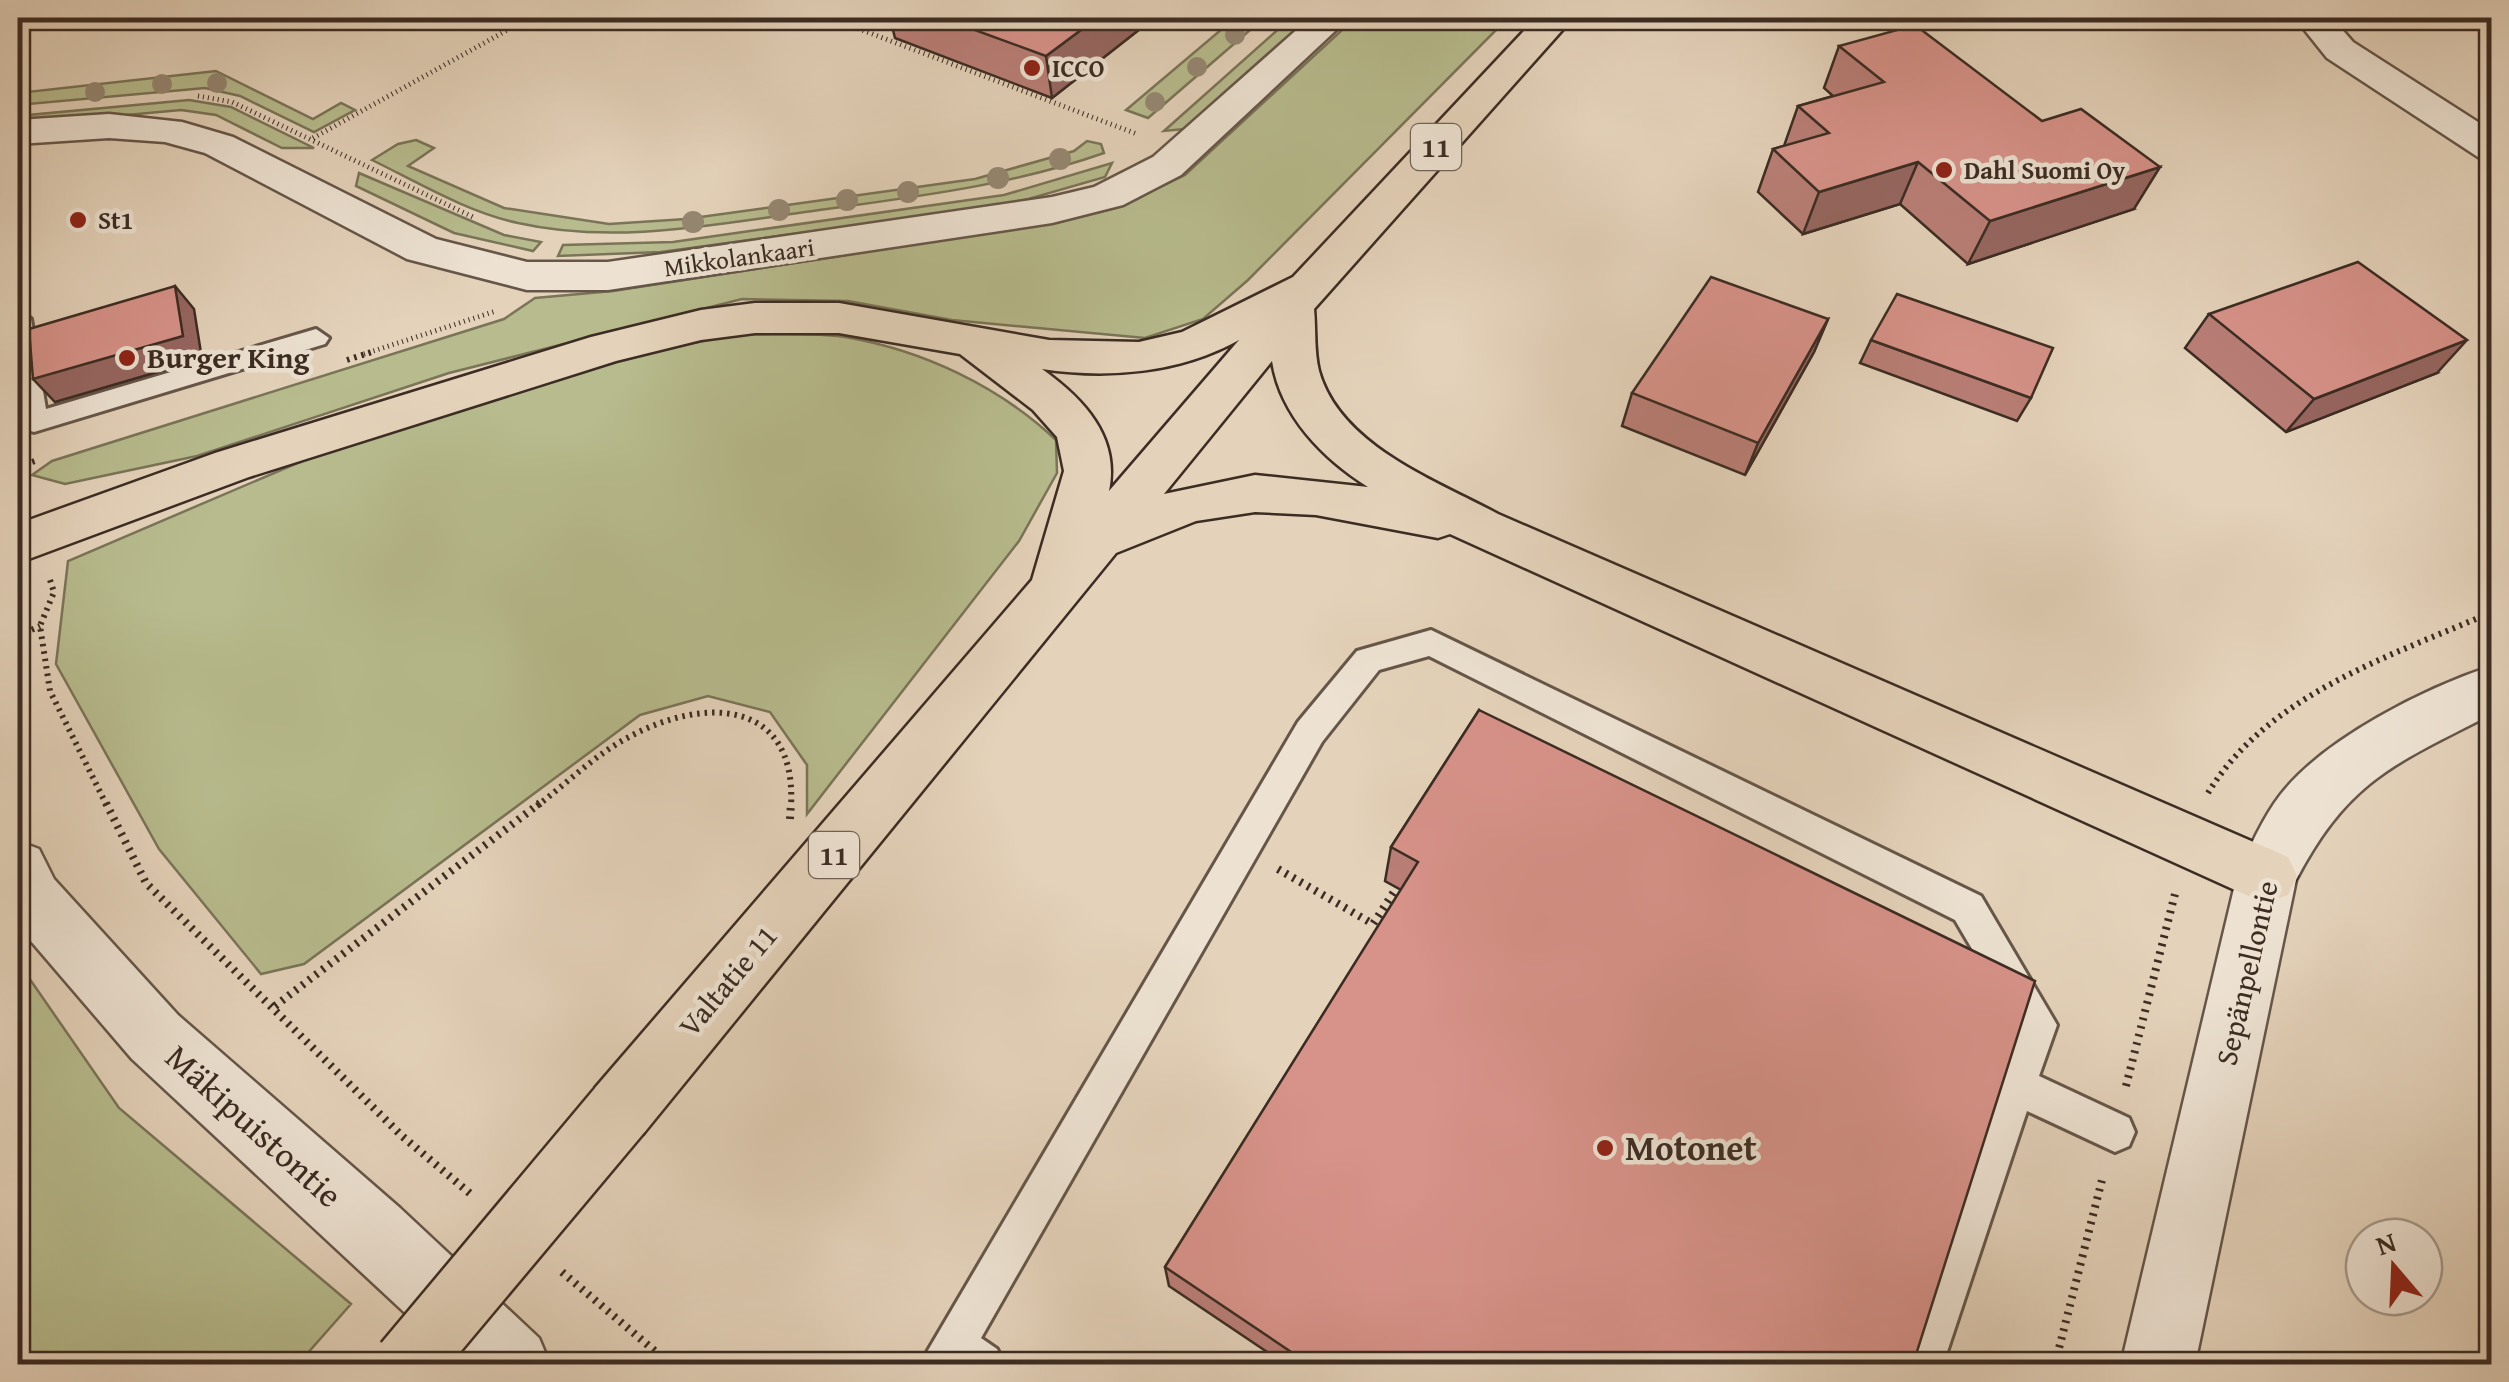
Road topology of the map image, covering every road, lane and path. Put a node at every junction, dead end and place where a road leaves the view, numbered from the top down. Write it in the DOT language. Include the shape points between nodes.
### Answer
graph roads {
  1 [pos="529,18"];
  2 [pos="830,18"];
  3 [pos="1331,18"];
  4 [pos="1555,18"];
  5 [pos="2313,18"];
  6 [pos="190,96"];
  7 [pos="109,126"];
  8 [pos="18,132"];
  9 [pos="312,138"];
  10 [pos="1135,144"];
  11 [pos="2492,149"];
  12 [pos="18,152"];
  13 [pos="486,223"];
  14 [pos="1305,292"];
  15 [pos="18,319"];
  16 [pos="316,338"];
  17 [pos="971,342"];
  18 [pos="1480,527"];
  19 [pos="1104,537"];
  20 [pos="27,540"];
  21 [pos="1050,600"];
  22 [pos="40,626"];
  23 [pos="18,636"];
  24 [pos="2492,688"];
  25 [pos="781,833"];
  26 [pos="1242,849"];
  27 [pos="18,868"];
  28 [pos="1404,876"];
  29 [pos="2267,876"];
  30 [pos="275,1006"];
  31 [pos="2016,1085"];
  32 [pos="2114,1132"];
  33 [pos="477,1199"];
  34 [pos="551,1263"];
  35 [pos="959,1358"];
  36 [pos="407,1364"];
  37 [pos="513,1364"];
  38 [pos="670,1364"];
  39 [pos="1921,1364"];
  40 [pos="2158,1364"];
  1 -- 9 [label="path"];
  2 -- 10 [label="path" via="1144,137"];
  3 -- 7 [label="street, Mikkolankaari" via="1167,166 1108,196 608,276 527,276 422,249 219,145 168,130"];
  4 -- 14 [label="highway, 11"];
  5 -- 11 [label="street" via="2340,50"];
  6 -- 9 [label="path" via="232,102"];
  7 -- 8 [label="street, Mikkolankaari"];
  7 -- 12 [label="street, Mikkolankaari"];
  9 -- 13 [label="path"];
  14 -- 17 [label="highway" via="1173,351 1102,359"];
  14 -- 18 [label="highway" via="1298,376 1320,421 1366,462"];
  14 -- 19 [label="highway, 11"];
  15 -- 16 [label="lane" via="34,422"];
  17 -- 20 [label="highway" via="839,318 701,325 286,448"];
  17 -- 21 [label="highway" via="1053,403 1082,441 1088,468"];
  18 -- 19 [label="highway" via="1261,492 1197,502"];
  18 -- 29 [label="highway"];
  19 -- 21 [label="highway, 11"];
  20 -- 22 [label="path" via="54,592"];
  21 -- 36 [label="highway, Valtatie 11 / 11, bridge"];
  22 -- 23 [label="path"];
  22 -- 30 [label="path" via="50,692 146,883"];
  24 -- 29 [label="street, Sepänpellontie" via="2357,757 2302,812"];
  25 -- 30 [label="path" via="790,819 792,780 787,753 774,734 746,716 719,712 656,723 626,738"];
  26 -- 28 [label="path" via="1374,924"];
  26 -- 31 [label="lane" via="1310,732 1368,660 1432,643 1968,908 2038,1025"];
  26 -- 35 [label="lane"];
  27 -- 37 [label="street, Mäkipuistontie" via="32,898 155,1037"];
  29 -- 40 [label="street, Sepänpellontie"];
  30 -- 33 [label="path" via="402,1136"];
  31 -- 32 [label="lane"];
  31 -- 39 [label="lane"];
  34 -- 38 [label="path"];
}
